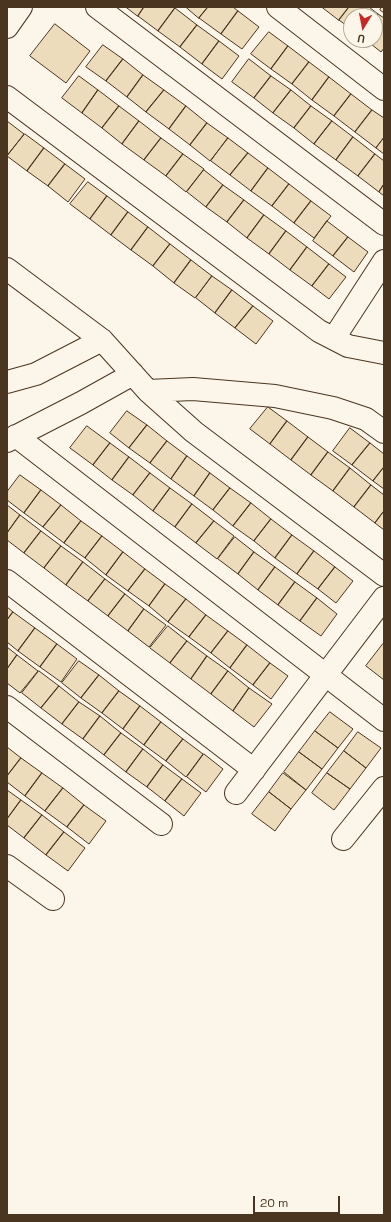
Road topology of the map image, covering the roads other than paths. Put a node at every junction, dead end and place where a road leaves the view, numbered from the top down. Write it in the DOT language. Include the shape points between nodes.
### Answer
graph roads {
  1 [pos="21,7"];
  2 [pos="98,7"];
  3 [pos="278,7"];
  4 [pos="7,27"];
  5 [pos="384,89"];
  6 [pos="7,97"];
  7 [pos="384,224"];
  8 [pos="384,261"];
  9 [pos="7,269"];
  10 [pos="334,338"];
  11 [pos="102,340"];
  12 [pos="384,353"];
  13 [pos="133,374"];
  14 [pos="7,382"];
  15 [pos="148,391"];
  16 [pos="375,418"];
  17 [pos="384,432"];
  18 [pos="12,439"];
  19 [pos="384,575"];
  20 [pos="7,581"];
  21 [pos="384,598"];
  22 [pos="326,676"];
  23 [pos="7,707"];
  24 [pos="384,720"];
  25 [pos="254,770"];
  26 [pos="384,788"];
  27 [pos="236,792"];
  28 [pos="161,824"];
  29 [pos="343,839"];
  30 [pos="7,866"];
  31 [pos="53,899"];
  1 -- 4 [label="street"];
  2 -- 7 [label="street"];
  3 -- 5 [label="street"];
  6 -- 10 [label="street" via="319,331"];
  8 -- 10 [label="street"];
  9 -- 11 [label="street"];
  10 -- 12 [label="street" via="348,346"];
  11 -- 13 [label="street"];
  11 -- 14 [label="street" via="36,374"];
  13 -- 15 [label="street"];
  13 -- 18 [label="street"];
  15 -- 16 [label="street" via="193,389 275,396"];
  15 -- 19 [label="street" via="194,432"];
  16 -- 17 [label="street"];
  18 -- 22 [label="street"];
  20 -- 25 [label="street"];
  21 -- 22 [label="street"];
  22 -- 24 [label="street"];
  22 -- 25 [label="street"];
  23 -- 28 [label="street"];
  25 -- 27 [label="street"];
  26 -- 29 [label="street"];
  30 -- 31 [label="street"];
}
